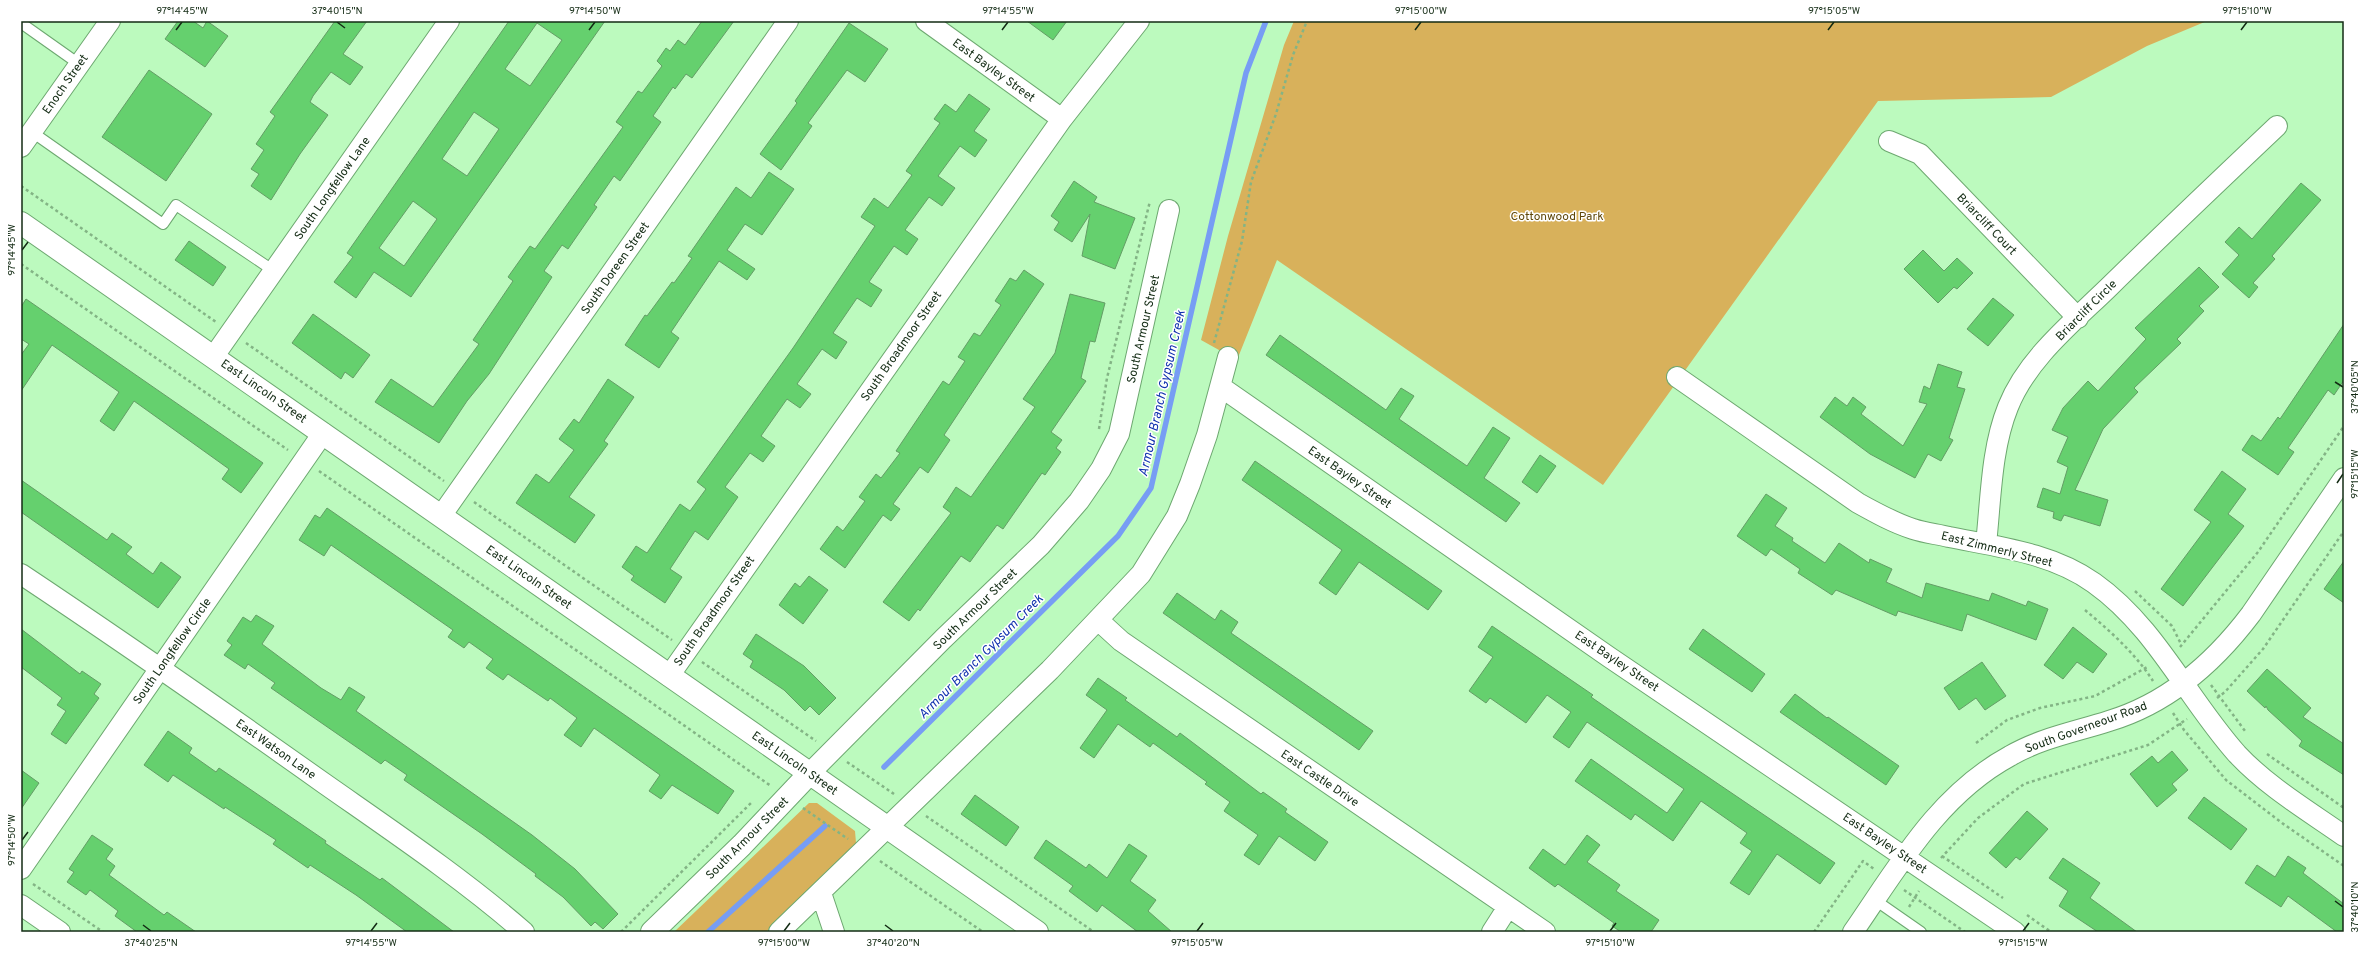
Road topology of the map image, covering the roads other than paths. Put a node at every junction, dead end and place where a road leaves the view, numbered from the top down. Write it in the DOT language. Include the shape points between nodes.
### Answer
graph roads {
  1 [pos="110,21"];
  2 [pos="449,21"];
  3 [pos="788,21"];
  4 [pos="926,21"];
  5 [pos="1139,21"];
  6 [pos="21,23"];
  7 [pos="79,64"];
  8 [pos="1062,119"];
  9 [pos="2277,126"];
  10 [pos="26,139"];
  11 [pos="1889,141"];
  12 [pos="1169,210"];
  13 [pos="21,223"];
  14 [pos="274,271"];
  15 [pos="2078,318"];
  16 [pos="214,356"];
  17 [pos="1228,357"];
  18 [pos="1677,377"];
  19 [pos="1221,387"];
  20 [pos="323,433"];
  21 [pos="2344,478"];
  22 [pos="2337,503"];
  23 [pos="441,516"];
  24 [pos="1986,544"];
  25 [pos="21,574"];
  26 [pos="1098,620"];
  27 [pos="160,667"];
  28 [pos="669,676"];
  29 [pos="2184,683"];
  30 [pos="803,768"];
  31 [pos="887,828"];
  32 [pos="2344,836"];
  33 [pos="1904,855"];
  34 [pos="24,875"];
  35 [pos="821,893"];
  36 [pos="1875,900"];
  37 [pos="21,905"];
  38 [pos="1508,906"];
  39 [pos="60,932"];
  40 [pos="524,932"];
  41 [pos="652,932"];
  42 [pos="779,932"];
  43 [pos="834,932"];
  44 [pos="1037,932"];
  45 [pos="1492,932"];
  46 [pos="1545,932"];
  47 [pos="1853,932"];
  48 [pos="1921,932"];
  49 [pos="2015,932"];
  1 -- 7 [label="street, Enoch Street"];
  2 -- 14 [label="street, South Longfellow Lane"];
  3 -- 23 [label="street, South Doreen Street"];
  4 -- 8 [label="street, East Bayley Street"];
  5 -- 8 [label="street, South Broadmoor Street"];
  6 -- 7 [label="lane"];
  7 -- 10 [label="street, Enoch Street"];
  8 -- 28 [label="street, South Broadmoor Street"];
  9 -- 15 [label="street, Briarcliff Circle"];
  10 -- 14 [label="lane" via="163,224 176,205"];
  11 -- 15 [label="street, Briarcliff Court" via="1920,154"];
  12 -- 30 [label="street, South Armour Street" via="1119,434 1101,469 1041,545 832,752"];
  13 -- 16 [label="street, East Lincoln Street"];
  14 -- 16 [label="street, South Longfellow Lane"];
  15 -- 24 [label="street, Briarcliff Circle" via="2038,358 2022,380 2008,407 2000,433 1993,473"];
  16 -- 20 [label="street, East Lincoln Street"];
  17 -- 19 [label="street"];
  18 -- 24 [label="street, East Zimmerly Street" via="1858,503 1883,517 1914,530"];
  19 -- 26 [label="street" via="1190,484 1176,516 1141,574"];
  19 -- 33 [label="street, East Bayley Street" via="1609,657"];
  20 -- 23 [label="street, East Lincoln Street"];
  20 -- 27 [label="street, South Longfellow Circle"];
  21 -- 22 [label="street, South Governeour Road"];
  22 -- 29 [label="street, South Governeour Road" via="2243,624 2200,671"];
  23 -- 28 [label="street, East Lincoln Street"];
  24 -- 29 [label="street, East Zimmerly Street" via="2038,556 2071,569 2119,602 2174,652"];
  25 -- 27 [label="street, East Watson Lane"];
  26 -- 31 [label="street"];
  26 -- 38 [label="street, East Castle Drive" via="1121,641"];
  27 -- 34 [label="street, South Longfellow Circle"];
  27 -- 40 [label="street, East Watson Lane" via="387,827"];
  28 -- 30 [label="street, East Lincoln Street"];
  29 -- 32 [label="street, East Zimmerly Street" via="2237,753 2257,774"];
  29 -- 33 [label="street, South Governeour Road" via="2139,710 2061,734 2009,756 1972,780 1917,837"];
  30 -- 31 [label="street, East Lincoln Street"];
  30 -- 41 [label="street, South Armour Street" via="788,797"];
  31 -- 35 [label="street"];
  31 -- 44 [label="street, East Lincoln Street"];
  33 -- 36 [label="street, South Governeour Road"];
  33 -- 49 [label="street, East Bayley Street"];
  35 -- 42 [label="street"];
  35 -- 43 [label="street"];
  36 -- 47 [label="street, South Governeour Road"];
  36 -- 48 [label="lane"];
  37 -- 39 [label="street"];
  38 -- 45 [label="street"];
  38 -- 46 [label="street, East Castle Drive"];
}
